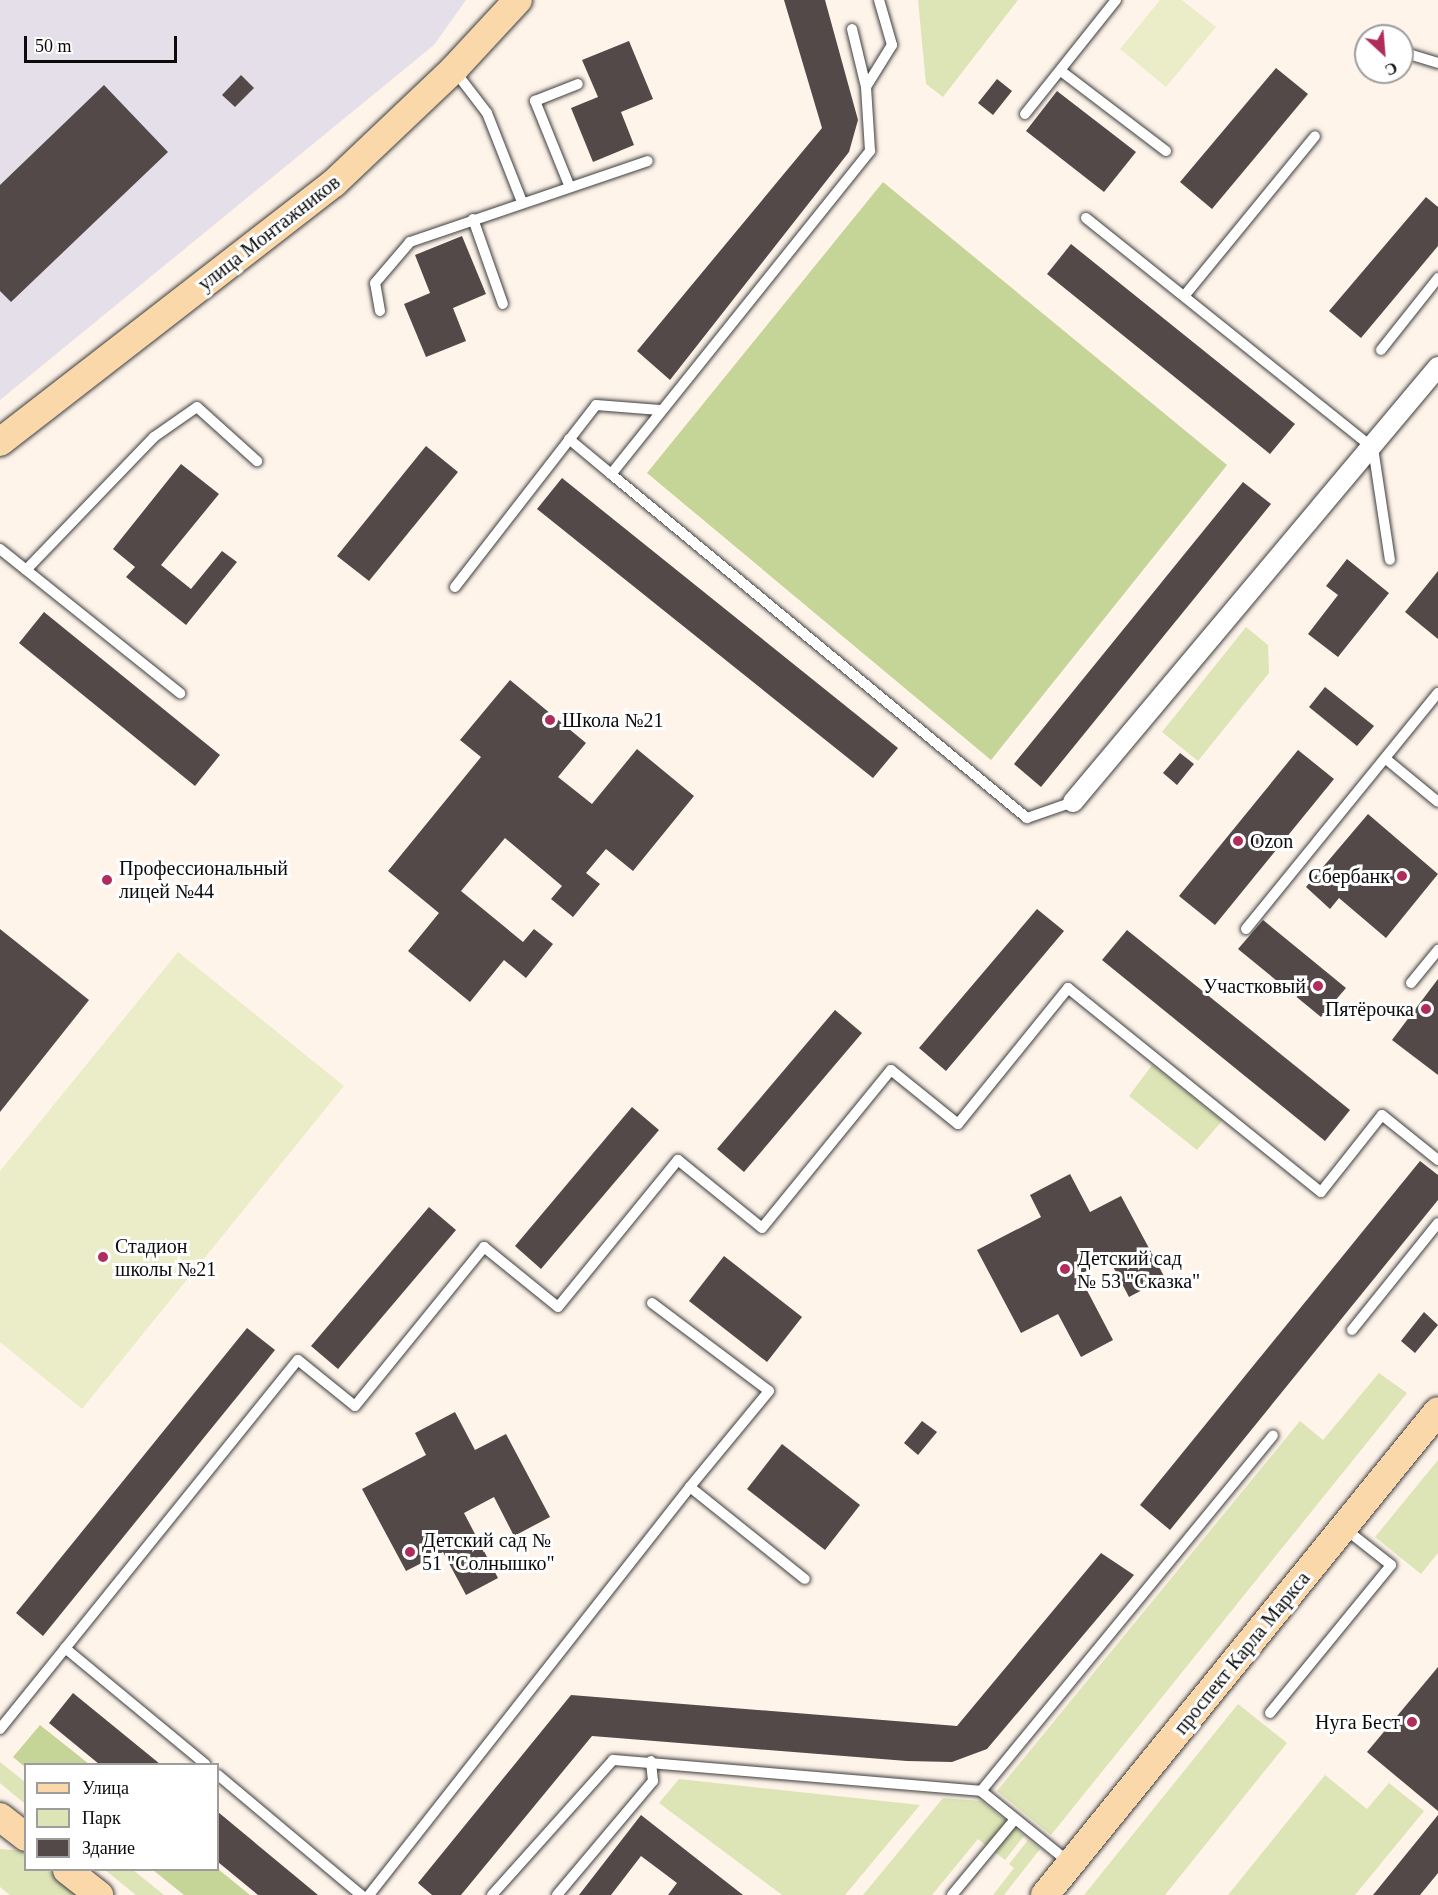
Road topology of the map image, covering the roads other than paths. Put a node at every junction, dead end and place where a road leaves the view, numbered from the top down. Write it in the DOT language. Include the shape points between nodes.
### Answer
graph roads {
  1 [pos="518,0"];
  2 [pos="879,0"];
  3 [pos="1116,0"];
  4 [pos="852,29"];
  5 [pos="1414,56"];
  6 [pos="1438,63"];
  7 [pos="454,69"];
  8 [pos="1061,71"];
  9 [pos="578,84"];
  10 [pos="866,87"];
  11 [pos="1025,114"];
  12 [pos="1315,135"];
  13 [pos="1166,151"];
  14 [pos="648,161"];
  15 [pos="569,185"];
  16 [pos="522,202"];
  17 [pos="1086,218"];
  18 [pos="473,219"];
  19 [pos="1438,278"];
  20 [pos="1185,295"];
  21 [pos="503,304"];
  22 [pos="380,311"];
  23 [pos="1381,350"];
  24 [pos="1438,367"];
  25 [pos="660,410"];
  26 [pos="569,439"];
  27 [pos="0,442"];
  28 [pos="1373,448"];
  29 [pos="257,461"];
  30 [pos="611,474"];
  31 [pos="0,549"];
  32 [pos="1390,560"];
  33 [pos="26,570"];
  34 [pos="455,587"];
  35 [pos="180,693"];
  36 [pos="1438,693"];
  37 [pos="1386,759"];
  38 [pos="1072,802"];
  39 [pos="1438,802"];
  40 [pos="1246,929"];
  41 [pos="1438,950"];
  42 [pos="1411,983"];
  43 [pos="1438,1160"];
  44 [pos="1438,1223"];
  45 [pos="652,1303"];
  46 [pos="1352,1330"];
  47 [pos="1438,1411"];
  48 [pos="1273,1436"];
  49 [pos="690,1487"];
  50 [pos="1344,1528"];
  51 [pos="805,1579"];
  52 [pos="65,1648"];
  53 [pos="1270,1713"];
  54 [pos="0,1729"];
  55 [pos="651,1761"];
  56 [pos="204,1763"];
  57 [pos="219,1776"];
  58 [pos="981,1791"];
  59 [pos="0,1817"];
  60 [pos="1015,1818"];
  61 [pos="24,1835"];
  62 [pos="1070,1864"];
  63 [pos="69,1871"];
  64 [pos="99,1895"];
  65 [pos="361,1895"];
  66 [pos="369,1895"];
  67 [pos="492,1895"];
  68 [pos="557,1895"];
  69 [pos="952,1895"];
  70 [pos="1045,1895"];
  1 -- 7 [label="street, улица Монтажников"];
  2 -- 10 [label="lane" via="892,45"];
  3 -- 8 [label="lane"];
  4 -- 10 [label="lane"];
  5 -- 6 [label="lane"];
  7 -- 16 [label="lane" via="487,113"];
  7 -- 27 [label="street, улица Монтажников" via="334,183"];
  8 -- 11 [label="lane"];
  8 -- 13 [label="lane"];
  9 -- 15 [label="lane" via="535,102"];
  10 -- 25 [label="lane" via="870,151"];
  12 -- 20 [label="lane"];
  14 -- 15 [label="lane"];
  15 -- 16 [label="lane"];
  16 -- 18 [label="lane"];
  17 -- 20 [label="lane"];
  18 -- 21 [label="lane"];
  18 -- 22 [label="lane" via="410,242 375,283"];
  19 -- 23 [label="lane"];
  20 -- 28 [label="lane"];
  24 -- 28 [label="street"];
  25 -- 26 [label="lane" via="596,405"];
  25 -- 30 [label="lane"];
  26 -- 30 [label="lane"];
  26 -- 34 [label="lane"];
  28 -- 32 [label="lane"];
  28 -- 38 [label="street"];
  29 -- 33 [label="lane" via="197,407 154,437"];
  30 -- 38 [label="lane" via="1027,818"];
  31 -- 33 [label="lane"];
  33 -- 35 [label="lane"];
  36 -- 37 [label="lane"];
  37 -- 39 [label="lane"];
  37 -- 40 [label="lane"];
  41 -- 42 [label="lane"];
  43 -- 52 [label="lane" via="1382,1115 1321,1192 1068,988 958,1124 891,1070 762,1228 678,1160 558,1307 484,1247 355,1406 298,1360"];
  44 -- 46 [label="lane"];
  45 -- 49 [label="lane" via="769,1391"];
  47 -- 50 [label="street, проспект Карла Маркса"];
  48 -- 58 [label="lane"];
  49 -- 51 [label="lane"];
  49 -- 66 [label="lane"];
  50 -- 53 [label="lane" via="1390,1565"];
  50 -- 62 [label="street, проспект Карла Маркса"];
  52 -- 54 [label="lane"];
  52 -- 56 [label="lane"];
  55 -- 58 [label="lane"];
  55 -- 67 [label="lane" via="613,1760"];
  55 -- 68 [label="lane" via="653,1781"];
  57 -- 65 [label="lane"];
  58 -- 60 [label="lane"];
  59 -- 61 [label="street"];
  60 -- 62 [label="lane"];
  60 -- 69 [label="lane"];
  62 -- 70 [label="street, проспект Карла Маркса"];
  63 -- 64 [label="street"];
}
